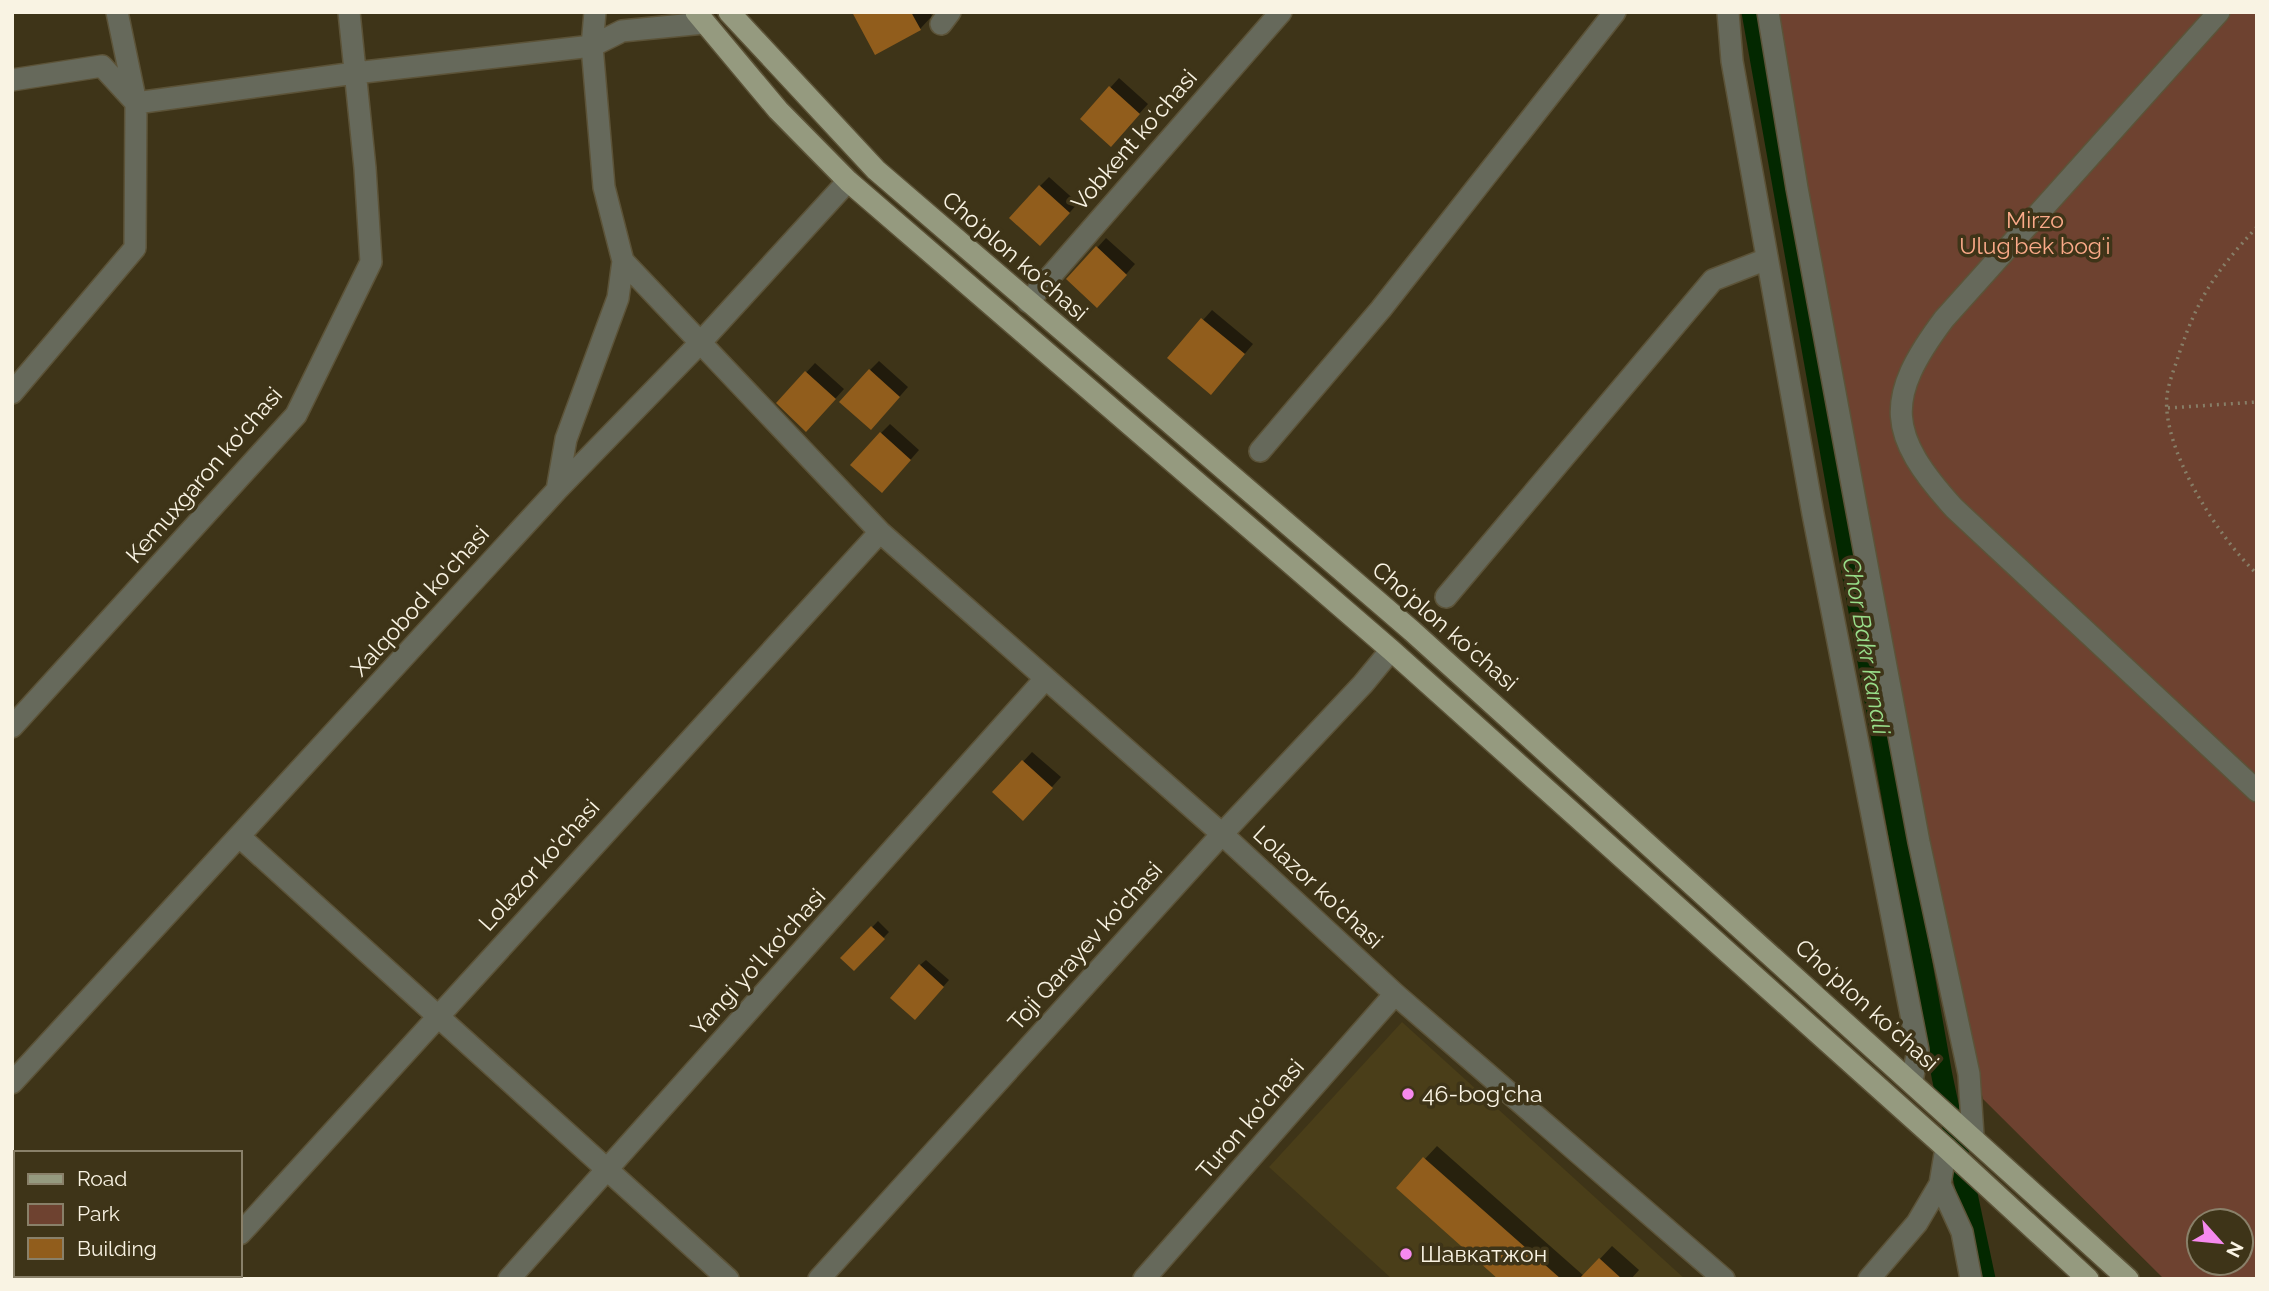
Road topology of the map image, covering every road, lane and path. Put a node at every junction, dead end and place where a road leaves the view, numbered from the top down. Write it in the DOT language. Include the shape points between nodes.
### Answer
graph roads {
  1 [pos="117,12"];
  2 [pos="349,12"];
  3 [pos="595,12"];
  4 [pos="729,12"];
  5 [pos="1281,12"];
  6 [pos="1615,12"];
  7 [pos="1728,12"];
  8 [pos="1768,12"];
  9 [pos="2219,12"];
  10 [pos="700,18"];
  11 [pos="592,46"];
  12 [pos="355,73"];
  13 [pos="12,80"];
  14 [pos="136,103"];
  15 [pos="848,181"];
  16 [pos="2257,227"];
  17 [pos="1767,259"];
  18 [pos="623,261"];
  19 [pos="1028,302"];
  20 [pos="700,343"];
  21 [pos="12,393"];
  22 [pos="2257,402"];
  23 [pos="2167,408"];
  24 [pos="1260,451"];
  25 [pos="557,489"];
  26 [pos="880,532"];
  27 [pos="2257,574"];
  28 [pos="1446,597"];
  29 [pos="1391,650"];
  30 [pos="1045,679"];
  31 [pos="12,727"];
  32 [pos="2257,791"];
  33 [pos="1222,834"];
  34 [pos="240,837"];
  35 [pos="1395,994"];
  36 [pos="436,1018"];
  37 [pos="12,1083"];
  38 [pos="1917,1086"];
  39 [pos="1973,1136"];
  40 [pos="1950,1151"];
  41 [pos="609,1168"];
  42 [pos="1940,1184"];
  43 [pos="242,1232"];
  44 [pos="509,1279"];
  45 [pos="728,1279"];
  46 [pos="820,1279"];
  47 [pos="1144,1279"];
  48 [pos="1724,1279"];
  49 [pos="1869,1279"];
  50 [pos="1971,1279"];
  51 [pos="2088,1279"];
  52 [pos="2128,1279"];
  1 -- 14 [label="street"];
  2 -- 12 [label="street, Kemuxgaron ko'chasi"];
  3 -- 11 [label="street"];
  4 -- 19 [label="main road, Choʻplon koʻchasi" via="876,170"];
  5 -- 19 [label="street, Vobkent koʻchasi"];
  6 -- 24 [label="street" via="1381,309"];
  7 -- 17 [label="street" via="1732,61"];
  8 -- 39 [label="street" via="1870,581 1969,1074"];
  9 -- 32 [label="street" via="1944,319 1919,352 1906,378 1902,402 1904,439 1922,473"];
  10 -- 11 [label="street" via="622,31"];
  10 -- 15 [label="main road" via="778,110"];
  11 -- 12 [label="street"];
  11 -- 18 [label="street" via="604,187"];
  12 -- 14 [label="street"];
  12 -- 31 [label="street, Kemuxgaron ko'chasi" via="371,262 296,415"];
  13 -- 14 [label="street" via="102,66"];
  14 -- 21 [label="street" via="135,248"];
  15 -- 20 [label="street, Xalqobod ko'chasi"];
  15 -- 29 [label="main road"];
  16 -- 23 [label="path" via="2206,287 2171,378"];
  17 -- 28 [label="street" via="1713,280"];
  17 -- 38 [label="street" via="1918,1050"];
  18 -- 20 [label="street, Lolazor ko'chasi"];
  18 -- 25 [label="street" via="618,298 566,439"];
  19 -- 38 [label="main road, Choʻplon koʻchasi" via="1412,631"];
  20 -- 25 [label="street, Xalqobod ko'chasi"];
  20 -- 26 [label="street, Lolazor ko'chasi"];
  22 -- 23 [label="path"];
  23 -- 27 [label="path" via="2174,440 2211,517"];
  25 -- 34 [label="street, Xalqobod ko'chasi"];
  26 -- 30 [label="street, Lolazor ko'chasi"];
  26 -- 36 [label="street, Lolazor ko'chasi"];
  29 -- 33 [label="street, Toji Qarayev ko'chasi"];
  29 -- 40 [label="main road"];
  30 -- 33 [label="street, Lolazor ko'chasi"];
  30 -- 41 [label="street, Yangi yo'l ko'chasi"];
  33 -- 35 [label="street, Lolazor ko'chasi"];
  33 -- 46 [label="street, Toji Qarayev ko'chasi"];
  34 -- 36 [label="street"];
  34 -- 37 [label="street, Xalqobod ko'chasi"];
  35 -- 47 [label="street, Turon ko'chasi"];
  35 -- 48 [label="street, Lolazor ko'chasi"];
  36 -- 41 [label="street"];
  36 -- 43 [label="street, Lolazor ko'chasi"];
  38 -- 39 [label="main road, Choʻplon koʻchasi"];
  39 -- 52 [label="main road, Choʻplon koʻchasi"];
  40 -- 42 [label="street"];
  40 -- 51 [label="main road"];
  41 -- 44 [label="street, Yangi yo'l ko'chasi"];
  41 -- 45 [label="street"];
  42 -- 49 [label="street" via="1917,1223"];
  42 -- 50 [label="street" via="1962,1232"];
}
